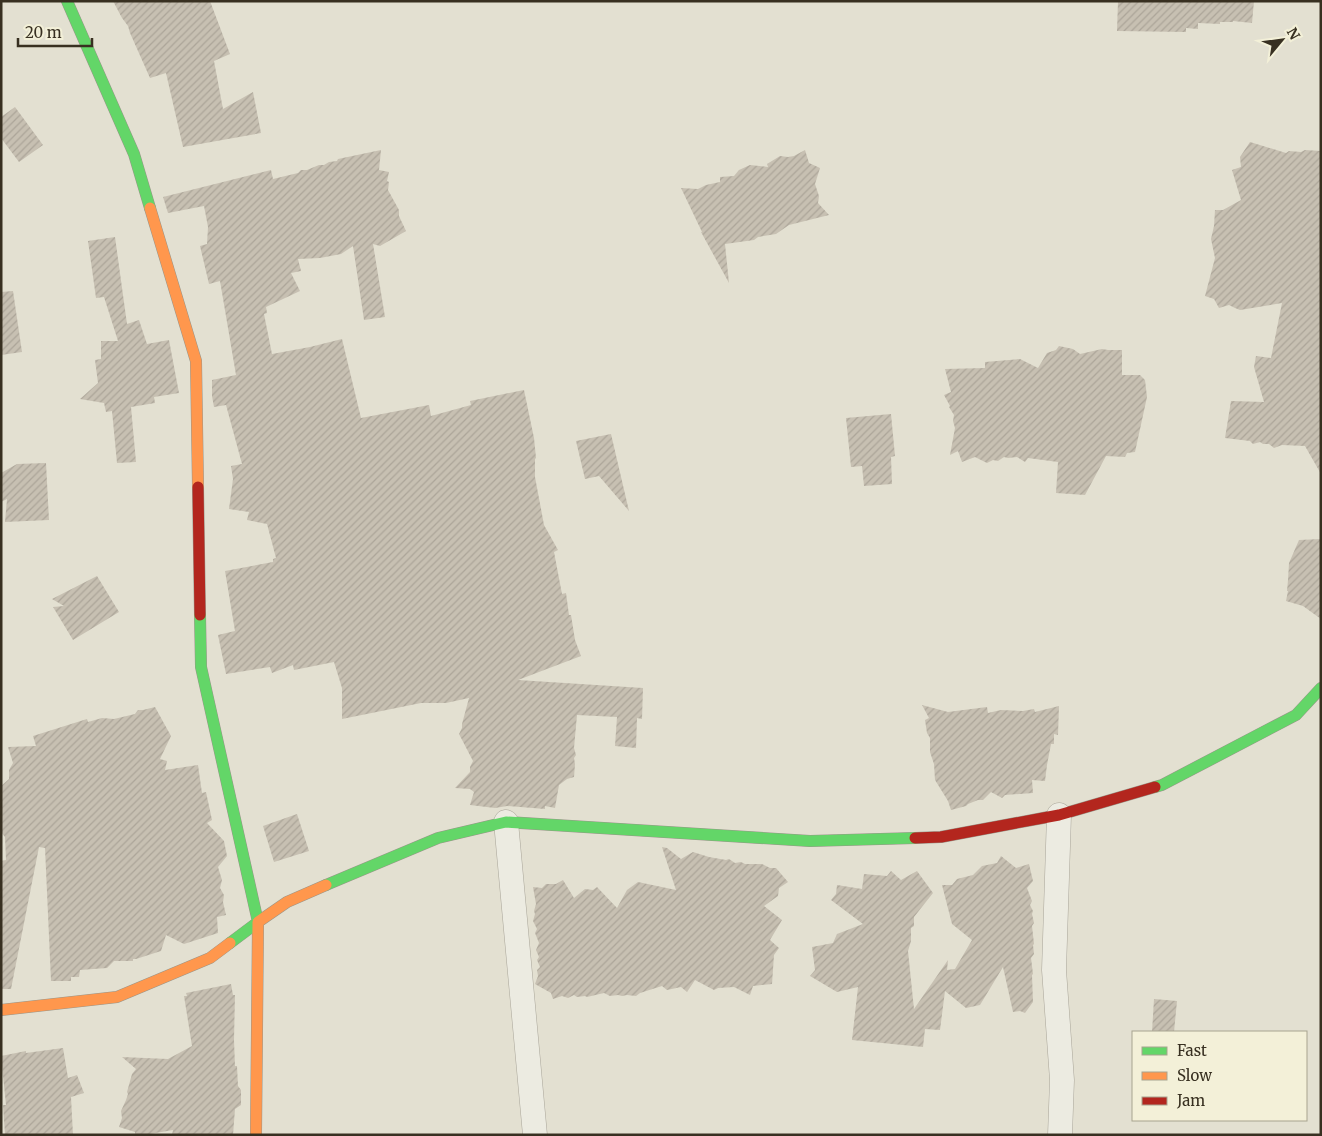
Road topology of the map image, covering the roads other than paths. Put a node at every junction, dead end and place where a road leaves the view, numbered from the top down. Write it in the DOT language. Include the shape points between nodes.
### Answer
graph roads {
  1 [pos="67,1"];
  2 [pos="1321,688"];
  3 [pos="1059,815"];
  4 [pos="506,822"];
  5 [pos="258,922"];
  6 [pos="1,1010"];
  7 [pos="256,1135"];
  8 [pos="536,1135"];
  9 [pos="1060,1135"];
  1 -- 5 [label="street" via="134,154 196,361 201,667"];
  2 -- 3 [label="street" via="1296,715 1162,785"];
  3 -- 4 [label="street" via="941,837 810,841"];
  3 -- 9 [label="street" via="1054,970 1062,1080"];
  4 -- 5 [label="street" via="438,838 287,902"];
  4 -- 8 [label="street"];
  5 -- 6 [label="street" via="210,958 117,997"];
  5 -- 7 [label="street"];
}
